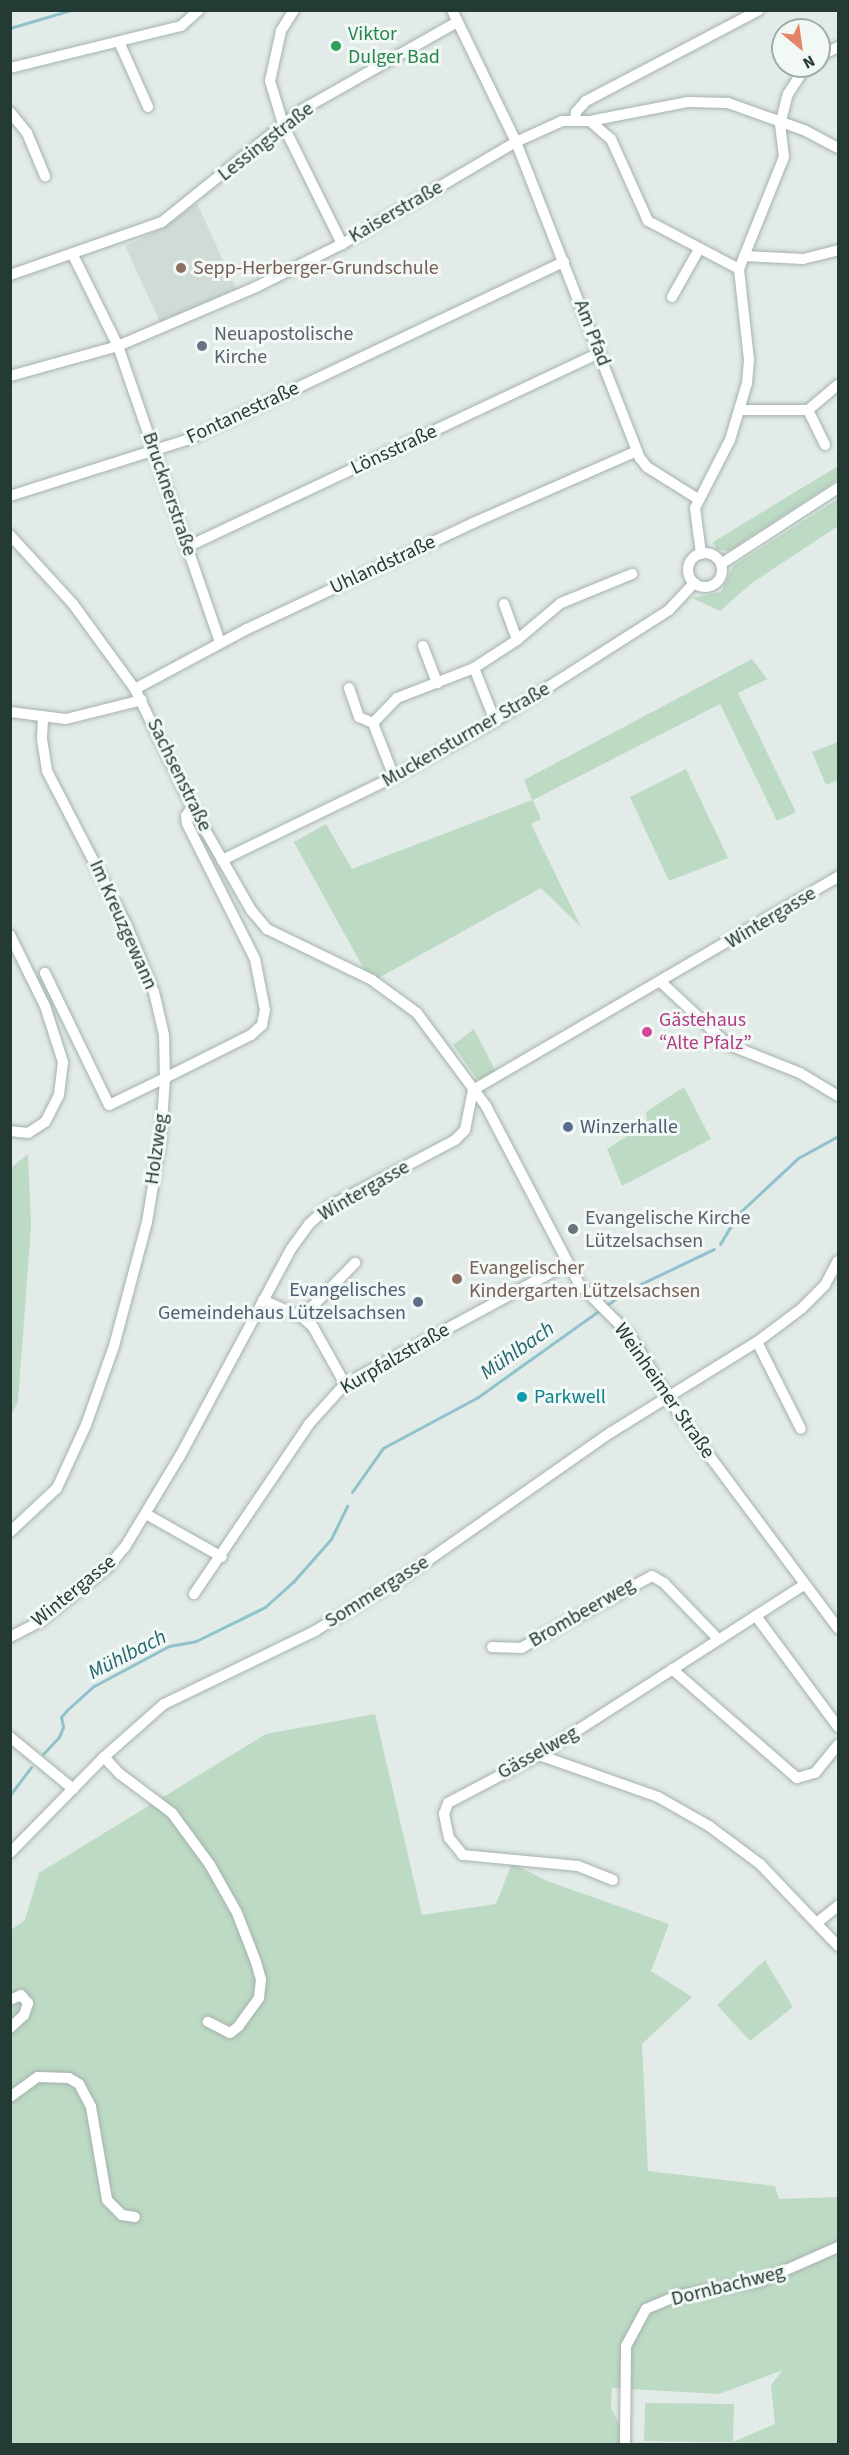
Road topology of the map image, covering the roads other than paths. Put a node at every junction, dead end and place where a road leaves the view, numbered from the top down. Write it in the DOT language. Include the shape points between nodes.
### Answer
graph roads {
  1 [pos="199,10"];
  2 [pos="294,10"];
  3 [pos="452,10"];
  4 [pos="759,10"];
  5 [pos="457,22"];
  6 [pos="120,44"];
  7 [pos="10,68"];
  8 [pos="798,78"];
  9 [pos="148,107"];
  10 [pos="10,112"];
  11 [pos="575,120"];
  12 [pos="590,121"];
  13 [pos="780,125"];
  14 [pos="284,127"];
  15 [pos="516,142"];
  16 [pos="838,148"];
  17 [pos="45,176"];
  18 [pos="342,244"];
  19 [pos="699,249"];
  20 [pos="838,249"];
  21 [pos="73,255"];
  22 [pos="744,256"];
  23 [pos="564,262"];
  24 [pos="739,268"];
  25 [pos="10,275"];
  26 [pos="672,297"];
  27 [pos="118,346"];
  28 [pos="600,353"];
  29 [pos="10,376"];
  30 [pos="838,385"];
  31 [pos="742,410"];
  32 [pos="808,410"];
  33 [pos="825,446"];
  34 [pos="637,451"];
  35 [pos="153,452"];
  36 [pos="838,488"];
  37 [pos="10,496"];
  38 [pos="698,499"];
  39 [pos="10,535"];
  40 [pos="187,547"];
  41 [pos="701,554"];
  42 [pos="721,564"];
  43 [pos="632,574"];
  44 [pos="694,583"];
  45 [pos="504,604"];
  46 [pos="517,640"];
  47 [pos="220,642"];
  48 [pos="423,646"];
  49 [pos="474,668"];
  50 [pos="437,683"];
  51 [pos="349,688"];
  52 [pos="135,689"];
  53 [pos="141,700"];
  54 [pos="10,712"];
  55 [pos="44,719"];
  56 [pos="495,721"];
  57 [pos="373,723"];
  58 [pos="394,777"];
  59 [pos="192,807"];
  60 [pos="222,860"];
  61 [pos="838,878"];
  62 [pos="10,935"];
  63 [pos="45,973"];
  64 [pos="372,980"];
  65 [pos="662,982"];
  66 [pos="165,1078"];
  67 [pos="473,1090"];
  68 [pos="838,1096"];
  69 [pos="10,1131"];
  70 [pos="355,1263"];
  71 [pos="567,1264"];
  72 [pos="838,1265"];
  73 [pos="263,1300"];
  74 [pos="302,1317"];
  75 [pos="757,1342"];
  76 [pos="345,1384"];
  77 [pos="668,1398"];
  78 [pos="801,1429"];
  79 [pos="146,1514"];
  80 [pos="10,1532"];
  81 [pos="222,1557"];
  82 [pos="804,1585"];
  83 [pos="194,1594"];
  84 [pos="756,1616"];
  85 [pos="836,1621"];
  86 [pos="10,1637"];
  87 [pos="718,1640"];
  88 [pos="492,1647"];
  89 [pos="672,1669"];
  90 [pos="838,1727"];
  91 [pos="10,1737"];
  92 [pos="838,1745"];
  93 [pos="539,1755"];
  94 [pos="104,1757"];
  95 [pos="73,1789"];
  96 [pos="10,1853"];
  97 [pos="613,1880"];
  98 [pos="838,1906"];
  99 [pos="818,1922"];
  100 [pos="838,1946"];
  101 [pos="10,2000"];
  102 [pos="208,2022"];
  103 [pos="10,2028"];
  104 [pos="10,2097"];
  105 [pos="135,2217"];
  106 [pos="838,2247"];
  107 [pos="625,2445"];
  1 -- 6 [label="street" via="180,26"];
  2 -- 14 [label="street" via="281,31 270,81"];
  3 -- 5 [label="street, Am Pfad"];
  4 -- 11 [label="street" via="586,101 576,112"];
  5 -- 14 [label="street, Lessingstraße" via="300,111"];
  5 -- 15 [label="street, Am Pfad"];
  6 -- 7 [label="street"];
  6 -- 9 [label="street"];
  8 -- 13 [label="street" via="788,94"];
  10 -- 17 [label="street" via="27,132"];
  11 -- 12 [label="street, Kaiserstraße"];
  11 -- 15 [label="street, Kaiserstraße" via="545,127"];
  12 -- 13 [label="street, Kaiserstraße" via="687,102 728,104"];
  12 -- 19 [label="street" via="621,153 648,221"];
  13 -- 16 [label="street, Kaiserstraße" via="804,130"];
  13 -- 22 [label="street" via="784,157"];
  14 -- 18 [label="street"];
  14 -- 21 [label="street, Lessingstraße" via="162,222"];
  15 -- 18 [label="street, Kaiserstraße"];
  15 -- 23 [label="street, Am Pfad"];
  18 -- 27 [label="street, Kaiserstraße" via="256,287"];
  19 -- 24 [label="street"];
  19 -- 26 [label="street"];
  20 -- 22 [label="street" via="803,259"];
  21 -- 25 [label="street, Lessingstraße"];
  21 -- 27 [label="street"];
  22 -- 24 [label="street"];
  23 -- 28 [label="street, Am Pfad"];
  23 -- 35 [label="street, Fontanestraße" via="187,440"];
  24 -- 31 [label="street" via="749,360"];
  27 -- 29 [label="street, Kaiserstraße"];
  27 -- 35 [label="street, Brucknerstraße"];
  28 -- 34 [label="street, Am Pfad"];
  28 -- 40 [label="street, Lönsstraße"];
  30 -- 32 [label="street"];
  31 -- 32 [label="street"];
  31 -- 38 [label="street"];
  32 -- 33 [label="street"];
  34 -- 38 [label="street, Am Pfad" via="647,467"];
  34 -- 47 [label="street, Uhlandstraße" via="472,523"];
  35 -- 37 [label="street, Fontanestraße"];
  35 -- 40 [label="street, Brucknerstraße"];
  36 -- 42 [label="street"];
  38 -- 41 [label="street" via="694,514"];
  39 -- 52 [label="street, Sachsenstraße" via="73,604"];
  40 -- 47 [label="street, Brucknerstraße"];
  41 -- 42 [label="street" via="713,555"];
  41 -- 44 [label="street" via="689,567"];
  42 -- 44 [label="street" via="717,582 706,587"];
  43 -- 46 [label="street" via="561,603"];
  44 -- 56 [label="street, Muckensturmer Straße" via="669,610"];
  45 -- 46 [label="street"];
  46 -- 49 [label="street"];
  47 -- 52 [label="street, Uhlandstraße"];
  48 -- 50 [label="street"];
  49 -- 50 [label="street"];
  49 -- 56 [label="street"];
  50 -- 57 [label="street" via="397,698"];
  51 -- 57 [label="street" via="359,717"];
  52 -- 53 [label="street, Sachsenstraße"];
  53 -- 55 [label="street" via="89,716"];
  53 -- 59 [label="street, Sachsenstraße"];
  54 -- 55 [label="street"];
  55 -- 66 [label="street, Im Kreuzgewann" via="42,739 47,771 127,926 154,992 164,1035"];
  56 -- 58 [label="street, Muckensturmer Straße"];
  57 -- 58 [label="street"];
  58 -- 60 [label="street, Muckensturmer Straße"];
  59 -- 60 [label="street, Sachsenstraße"];
  59 -- 66 [label="street" via="186,816 187,824 255,959 265,1010 262,1025 251,1035"];
  60 -- 64 [label="street, Sachsenstraße" via="267,929"];
  61 -- 65 [label="street, Wintergasse"];
  62 -- 69 [label="street" via="45,1006 63,1062 59,1095 45,1122 28,1133"];
  63 -- 66 [label="street" via="109,1105"];
  64 -- 67 [label="street, Weinheimer Straße" via="417,1013"];
  65 -- 67 [label="street, Wintergasse"];
  65 -- 68 [label="street" via="727,1044 800,1073"];
  66 -- 80 [label="street, Holzweg" via="161,1137 147,1222 114,1346 86,1425 57,1488"];
  67 -- 71 [label="street, Weinheimer Straße" via="506,1141"];
  67 -- 73 [label="street, Wintergasse" via="465,1130 455,1140 328,1207 291,1249"];
  70 -- 74 [label="street"];
  71 -- 76 [label="street, Kurpfalzstraße"];
  71 -- 77 [label="street, Weinheimer Straße" via="597,1303 629,1334"];
  72 -- 75 [label="street, Sommergasse" via="801,1309"];
  73 -- 74 [label="street"];
  73 -- 79 [label="street, Wintergasse"];
  74 -- 76 [label="street" via="317,1332"];
  75 -- 77 [label="street, Sommergasse"];
  75 -- 78 [label="street"];
  76 -- 81 [label="street, Kurpfalzstraße" via="309,1424"];
  77 -- 82 [label="street, Weinheimer Straße"];
  77 -- 94 [label="street, Sommergasse" via="554,1470 357,1608 164,1704"];
  79 -- 81 [label="street"];
  79 -- 86 [label="street, Wintergasse" via="108,1567 41,1621"];
  81 -- 83 [label="street, Kurpfalzstraße"];
  82 -- 84 [label="street, Gässelweg"];
  82 -- 85 [label="street, Weinheimer Straße"];
  84 -- 87 [label="street, Gässelweg"];
  84 -- 90 [label="street"];
  87 -- 88 [label="street, Brombeerweg" via="664,1583 648,1576 521,1648"];
  87 -- 89 [label="street, Gässelweg"];
  89 -- 92 [label="street" via="797,1778 815,1773"];
  89 -- 93 [label="street, Gässelweg"];
  91 -- 95 [label="street"];
  93 -- 97 [label="street, Gässelweg" via="448,1803 444,1814 449,1838 463,1855 578,1866"];
  93 -- 99 [label="street" via="678,1807 736,1844"];
  94 -- 95 [label="street, Sommergasse"];
  94 -- 102 [label="street" via="172,1814 210,1865 249,1942 261,1979 259,1998 230,2033"];
  95 -- 96 [label="street, Sommergasse"];
  98 -- 99 [label="street"];
  99 -- 100 [label="street"];
  101 -- 103 [label="street" via="21,1995 28,2003 24,2015"];
  104 -- 105 [label="street" via="38,2077 69,2078 78,2084 91,2107 107,2200 122,2215"];
  106 -- 107 [label="street, Dornbachweg" via="761,2281 676,2296 646,2309 626,2346"];
}
